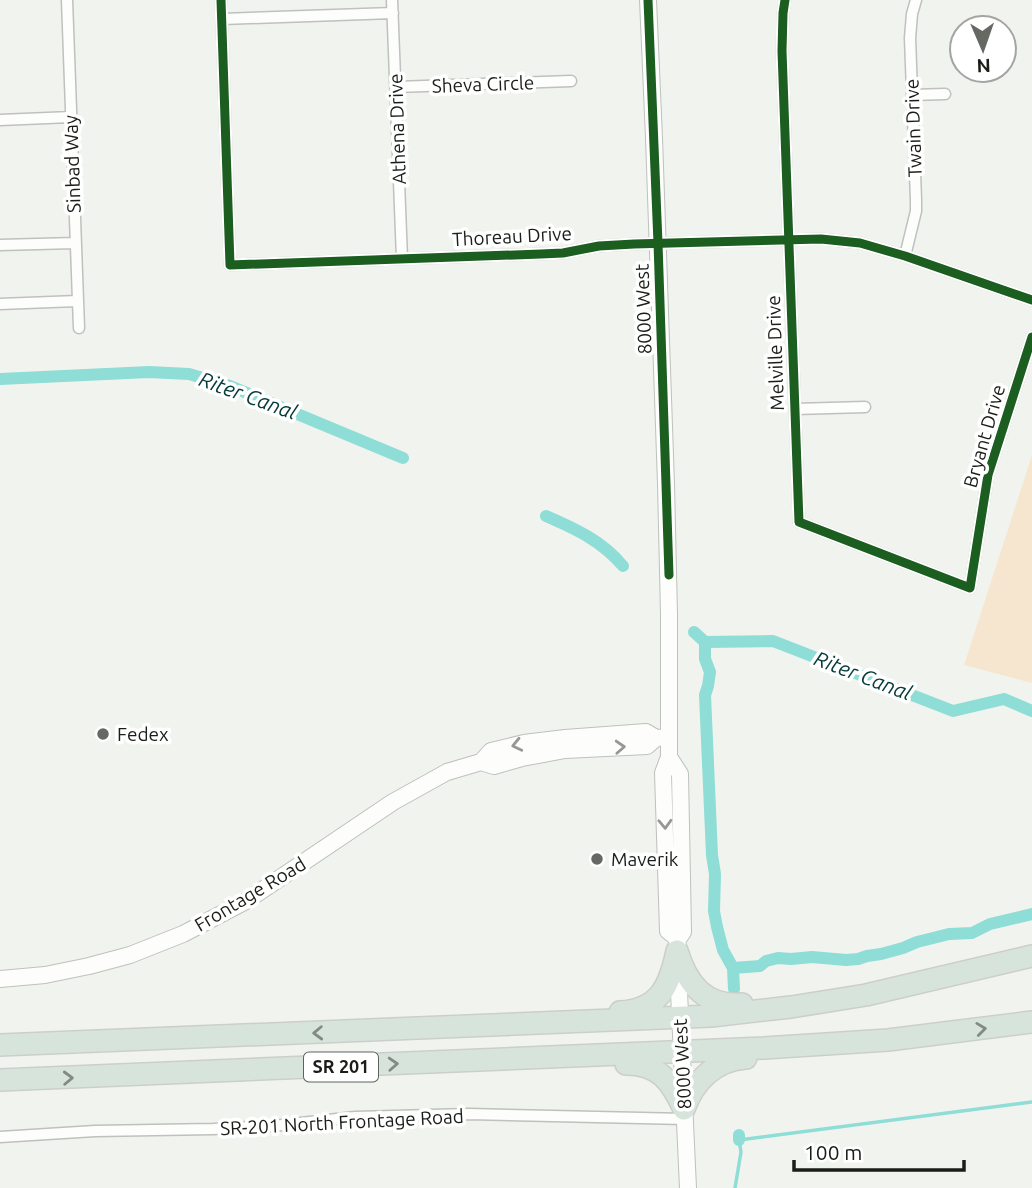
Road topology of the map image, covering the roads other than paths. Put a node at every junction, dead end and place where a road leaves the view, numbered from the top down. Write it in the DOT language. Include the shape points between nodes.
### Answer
graph roads {
  1 [pos="67,0"];
  2 [pos="221,0"];
  3 [pos="392,0"];
  4 [pos="648,0"];
  5 [pos="785,0"];
  6 [pos="916,0"];
  7 [pos="393,13"];
  8 [pos="222,19"];
  9 [pos="571,81"];
  10 [pos="396,87"];
  11 [pos="945,94"];
  12 [pos="912,95"];
  13 [pos="71,117"];
  14 [pos="0,120"];
  15 [pos="789,240"];
  16 [pos="75,243"];
  17 [pos="658,243"];
  18 [pos="0,245"];
  19 [pos="905,256"];
  20 [pos="402,259"];
  21 [pos="1032,300"];
  22 [pos="78,301"];
  23 [pos="0,304"];
  24 [pos="79,328"];
  25 [pos="1032,337"];
  26 [pos="864,407"];
  27 [pos="795,408"];
  28 [pos="970,588"];
  29 [pos="662,737"];
  30 [pos="678,945"];
  31 [pos="1032,956"];
  32 [pos="963,972"];
  33 [pos="0,979"];
  34 [pos="680,1019"];
  35 [pos="1032,1022"];
  36 [pos="428,1029"];
  37 [pos="929,1036"];
  38 [pos="0,1045"];
  39 [pos="682,1052"];
  40 [pos="481,1060"];
  41 [pos="0,1080"];
  42 [pos="684,1114"];
  43 [pos="0,1137"];
  44 [pos="688,1188"];
  1 -- 13 [label="street, Sinbad Way"];
  2 -- 8 [label="street"];
  3 -- 7 [label="street, Athena Drive"];
  4 -- 17 [label="street, 8000 West"];
  5 -- 15 [label="street, Melville Drive" via="782,51"];
  6 -- 12 [label="street, Twain Drive" via="910,38"];
  7 -- 8 [label="street"];
  7 -- 10 [label="street, Athena Drive"];
  8 -- 20 [label="street, Thoreau Drive" via="230,265"];
  9 -- 10 [label="street, Sheva Circle"];
  10 -- 20 [label="street, Athena Drive"];
  11 -- 12 [label="street"];
  12 -- 19 [label="street, Twain Drive" via="916,211"];
  13 -- 14 [label="street"];
  13 -- 16 [label="street, Sinbad Way"];
  15 -- 17 [label="street, Thoreau Drive"];
  15 -- 19 [label="street, Thoreau Drive" via="860,243"];
  15 -- 27 [label="street, Melville Drive"];
  16 -- 18 [label="street"];
  16 -- 22 [label="street, Sinbad Way"];
  17 -- 20 [label="street, Thoreau Drive" via="563,253"];
  17 -- 29 [label="street, 8000 West" via="669,601"];
  19 -- 21 [label="street, Thoreau Drive"];
  22 -- 23 [label="street"];
  22 -- 24 [label="street, Sinbad Way"];
  25 -- 28 [label="street, Bryant Drive" via="988,475"];
  26 -- 27 [label="street"];
  27 -- 28 [label="street, Melville Drive" via="799,522"];
  29 -- 30 [label="street, 8000 West" via="669,757 663,773 668,931"];
  29 -- 33 [label="street, Frontage Road" via="646,732 551,739 491,751 481,762 447,772 393,802 246,901 183,934 89,966"];
  30 -- 32 [label="highway" via="685,973 696,989 730,1004 915,975"];
  30 -- 34 [label="street, 8000 West"];
  30 -- 36 [label="highway" via="666,987 642,1008 481,1018"];
  31 -- 32 [label="highway, SR 201"];
  32 -- 34 [label="highway, SR 201" via="829,1001"];
  34 -- 36 [label="highway, SR 201"];
  34 -- 39 [label="street, 8000 West"];
  37 -- 35 [label="highway, SR 201, one-way"];
  36 -- 38 [label="highway, SR 201, one-way"];
  37 -- 39 [label="highway, SR 201"];
  37 -- 42 [label="highway" via="873,1050 727,1061 703,1077"];
  39 -- 40 [label="highway, SR 201"];
  39 -- 42 [label="street, 8000 West"];
  41 -- 40 [label="highway, SR 201, one-way"];
  40 -- 42 [label="highway" via="519,1067 643,1065 669,1082"];
  42 -- 43 [label="street, SR-201 North Frontage Road" via="355,1117 213,1129"];
  42 -- 44 [label="street, 8000 West"];
}
